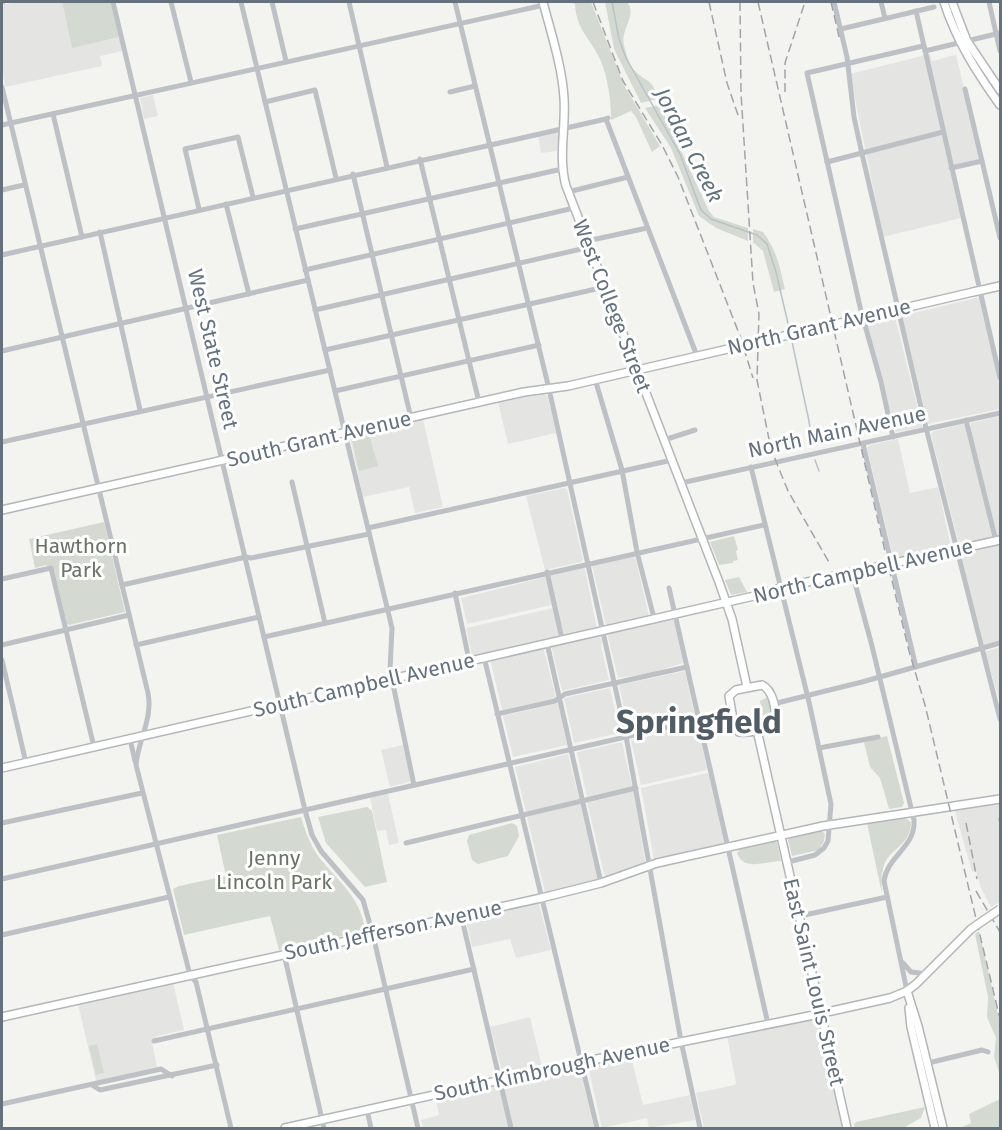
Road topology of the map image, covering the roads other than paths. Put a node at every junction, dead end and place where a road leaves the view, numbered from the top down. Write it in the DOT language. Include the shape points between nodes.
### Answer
graph roads {
  1 [pos="113,2"];
  2 [pos="171,2"];
  3 [pos="241,2"];
  4 [pos="272,2"];
  5 [pos="349,2"];
  6 [pos="455,2"];
  7 [pos="834,2"];
  8 [pos="881,2"];
  9 [pos="922,2"];
  10 [pos="944,2"];
  11 [pos="952,2"];
  12 [pos="989,2"];
  13 [pos="544,3"];
  14 [pos="934,7"];
  15 [pos="924,9"];
  16 [pos="916,11"];
  17 [pos="885,18"];
  18 [pos="460,23"];
  19 [pos="841,29"];
  20 [pos="998,34"];
  21 [pos="964,42"];
  22 [pos="359,45"];
  23 [pos="924,48"];
  24 [pos="1000,51"];
  25 [pos="286,61"];
  26 [pos="847,64"];
  27 [pos="257,68"];
  28 [pos="191,82"];
  29 [pos="475,86"];
  30 [pos="2,87"];
  31 [pos="965,89"];
  32 [pos="1000,90"];
  33 [pos="450,92"];
  34 [pos="135,96"];
  35 [pos="265,102"];
  36 [pos="1000,105"];
  37 [pos="53,114"];
  38 [pos="10,123"];
  39 [pos="2,125"];
  40 [pos="563,128"];
  41 [pos="943,132"];
  42 [pos="489,144"];
  43 [pos="862,154"];
  44 [pos="420,159"];
  45 [pos="982,161"];
  46 [pos="827,162"];
  47 [pos="387,166"];
  48 [pos="951,168"];
  49 [pos="562,169"];
  50 [pos="353,174"];
  51 [pos="628,177"];
  52 [pos="336,178"];
  53 [pos="499,183"];
  54 [pos="24,185"];
  55 [pos="2,190"];
  56 [pos="286,190"];
  57 [pos="568,192"];
  58 [pos="253,197"];
  59 [pos="430,200"];
  60 [pos="226,204"];
  61 [pos="574,208"];
  62 [pos="199,209"];
  63 [pos="362,214"];
  64 [pos="165,217"];
  65 [pos="509,224"];
  66 [pos="295,228"];
  67 [pos="647,228"];
  68 [pos="100,232"];
  69 [pos="82,237"];
  70 [pos="1000,238"];
  71 [pos="440,240"];
  72 [pos="588,244"];
  73 [pos="40,246"];
  74 [pos="372,254"];
  75 [pos="2,255"];
  76 [pos="519,264"];
  77 [pos="305,270"];
  78 [pos="308,280"];
  79 [pos="450,280"];
  80 [pos="1000,286"];
  81 [pos="605,288"];
  82 [pos="976,292"];
  83 [pos="249,294"];
  84 [pos="381,295"];
  85 [pos="529,305"];
  86 [pos="186,308"];
  87 [pos="315,310"];
  88 [pos="459,320"];
  89 [pos="122,323"];
  90 [pos="391,336"];
  91 [pos="62,337"];
  92 [pos="539,345"];
  93 [pos="325,350"];
  94 [pos="2,351"];
  95 [pos="699,355"];
  96 [pos="469,362"];
  97 [pos="330,369"];
  98 [pos="637,370"];
  99 [pos="401,376"];
  100 [pos="1000,378"];
  101 [pos="595,379"];
  102 [pos="549,388"];
  103 [pos="335,391"];
  104 [pos="207,396"];
  105 [pos="479,402"];
  106 [pos="141,410"];
  107 [pos="1000,413"];
  108 [pos="411,418"];
  109 [pos="966,420"];
  110 [pos="82,424"];
  111 [pos="926,429"];
  112 [pos="695,430"];
  113 [pos="345,433"];
  114 [pos="893,437"];
  115 [pos="664,440"];
  116 [pos="2,442"];
  117 [pos="863,444"];
  118 [pos="672,460"];
  119 [pos="223,461"];
  120 [pos="751,467"];
  121 [pos="622,470"];
  122 [pos="292,482"];
  123 [pos="570,482"];
  124 [pos="681,483"];
  125 [pos="99,489"];
  126 [pos="2,510"];
  127 [pos="1000,524"];
  128 [pos="764,525"];
  129 [pos="992,526"];
  130 [pos="369,531"];
  131 [pos="702,538"];
  132 [pos="998,540"];
  133 [pos="307,546"];
  134 [pos="956,549"];
  135 [pos="638,552"];
  136 [pos="246,557"];
  137 [pos="588,563"];
  138 [pos="891,563"];
  139 [pos="547,572"];
  140 [pos="852,572"];
  141 [pos="2,579"];
  142 [pos="122,585"];
  143 [pos="669,588"];
  144 [pos="780,588"];
  145 [pos="455,593"];
  146 [pos="726,602"];
  147 [pos="388,609"];
  148 [pos="675,613"];
  149 [pos="129,615"];
  150 [pos="259,617"];
  151 [pos="654,618"];
  152 [pos="325,623"];
  153 [pos="66,630"];
  154 [pos="602,630"];
  155 [pos="264,637"];
  156 [pos="562,639"];
  157 [pos="547,643"];
  158 [pos="1000,643"];
  159 [pos="2,645"];
  160 [pos="136,645"];
  161 [pos="981,648"];
  162 [pos="484,657"];
  163 [pos="2,660"];
  164 [pos="470,660"];
  165 [pos="687,667"];
  166 [pos="916,667"];
  167 [pos="878,677"];
  168 [pos="392,679"];
  169 [pos="614,683"];
  170 [pos="747,687"];
  171 [pos="807,696"];
  172 [pos="560,698"];
  173 [pos="773,704"];
  174 [pos="280,705"];
  175 [pos="999,707"];
  176 [pos="731,713"];
  177 [pos="497,714"];
  178 [pos="1000,719"];
  179 [pos="699,720"];
  180 [pos="757,730"];
  181 [pos="144,735"];
  182 [pos="626,736"];
  183 [pos="878,737"];
  184 [pos="130,739"];
  185 [pos="94,747"];
  186 [pos="572,748"];
  187 [pos="819,748"];
  188 [pos="26,763"];
  189 [pos="509,763"];
  190 [pos="136,765"];
  191 [pos="2,768"];
  192 [pos="414,784"];
  193 [pos="636,788"];
  194 [pos="142,793"];
  195 [pos="1000,798"];
  196 [pos="584,800"];
  197 [pos="305,810"];
  198 [pos="911,812"];
  199 [pos="522,815"];
  200 [pos="2,823"];
  201 [pos="831,824"];
  202 [pos="781,835"];
  203 [pos="406,843"];
  204 [pos="156,844"];
  205 [pos="729,847"];
  206 [pos="788,862"];
  207 [pos="651,865"];
  208 [pos="2,879"];
  209 [pos="601,883"];
  210 [pos="169,897"];
  211 [pos="887,897"];
  212 [pos="541,898"];
  213 [pos="1000,909"];
  214 [pos="461,915"];
  215 [pos="800,916"];
  216 [pos="2,935"];
  217 [pos="373,935"];
  218 [pos="284,954"];
  219 [pos="900,959"];
  220 [pos="474,969"];
  221 [pos="927,974"];
  222 [pos="190,975"];
  223 [pos="386,990"];
  224 [pos="907,991"];
  225 [pos="296,1009"];
  226 [pos="820,1014"];
  227 [pos="2,1017"];
  228 [pos="768,1023"];
  229 [pos="209,1029"];
  230 [pos="154,1041"];
  231 [pos="681,1041"];
  232 [pos="988,1052"];
  233 [pos="582,1062"];
  234 [pos="923,1064"];
  235 [pos="217,1065"];
  236 [pos="499,1081"];
  237 [pos="411,1100"];
  238 [pos="2,1104"];
  239 [pos="367,1110"];
  240 [pos="322,1120"];
  241 [pos="231,1128"];
  242 [pos="285,1128"];
  243 [pos="324,1128"];
  244 [pos="371,1128"];
  245 [pos="418,1128"];
  246 [pos="511,1128"];
  247 [pos="597,1128"];
  248 [pos="700,1128"];
  249 [pos="847,1128"];
  250 [pos="935,1128"];
  251 [pos="943,1128"];
  1 -- 34 [label="street, West State Street"];
  2 -- 28 [label="street"];
  3 -- 27 [label="street"];
  4 -- 25 [label="street"];
  5 -- 22 [label="street"];
  6 -- 18 [label="street"];
  7 -- 19 [label="street"];
  8 -- 17 [label="street"];
  9 -- 15 [label="street"];
  10 -- 21 [label="main road" via="952,26"];
  11 -- 21 [label="main road"];
  12 -- 20 [label="street"];
  13 -- 18 [label="street"];
  13 -- 40 [label="main road, West College Street" via="562,82"];
  14 -- 15 [label="street"];
  15 -- 16 [label="street"];
  16 -- 17 [label="street"];
  16 -- 23 [label="street"];
  17 -- 19 [label="street"];
  18 -- 22 [label="street"];
  18 -- 29 [label="street"];
  19 -- 26 [label="street"];
  20 -- 21 [label="street"];
  20 -- 24 [label="street"];
  21 -- 23 [label="street"];
  21 -- 32 [label="main road"];
  21 -- 36 [label="main road" via="978,75"];
  22 -- 25 [label="street"];
  22 -- 47 [label="street"];
  23 -- 26 [label="street"];
  23 -- 41 [label="street"];
  25 -- 27 [label="street"];
  26 -- 43 [label="street"];
  26 -- 46 [label="street" via="807,73"];
  27 -- 28 [label="street"];
  27 -- 35 [label="street"];
  28 -- 34 [label="street"];
  29 -- 33 [label="street"];
  29 -- 42 [label="street"];
  30 -- 38 [label="street"];
  31 -- 45 [label="street"];
  34 -- 37 [label="street"];
  34 -- 64 [label="street, West State Street"];
  35 -- 52 [label="street" via="315,90"];
  35 -- 56 [label="street"];
  37 -- 38 [label="street"];
  37 -- 69 [label="street"];
  38 -- 39 [label="street"];
  38 -- 54 [label="street"];
  40 -- 42 [label="street"];
  40 -- 49 [label="main road, West College Street"];
  40 -- 51 [label="street" via="607,118"];
  41 -- 43 [label="street"];
  41 -- 48 [label="street"];
  42 -- 44 [label="street"];
  42 -- 53 [label="street"];
  43 -- 46 [label="street"];
  43 -- 111 [label="street"];
  44 -- 47 [label="street"];
  44 -- 59 [label="street"];
  45 -- 48 [label="street"];
  45 -- 70 [label="street"];
  46 -- 114 [label="street"];
  47 -- 50 [label="street"];
  48 -- 82 [label="street"];
  49 -- 53 [label="street"];
  49 -- 57 [label="main road, West College Street"];
  50 -- 52 [label="street"];
  50 -- 63 [label="street"];
  51 -- 57 [label="street"];
  51 -- 67 [label="street"];
  52 -- 56 [label="street"];
  53 -- 59 [label="street"];
  53 -- 65 [label="street"];
  54 -- 55 [label="street"];
  54 -- 73 [label="street"];
  56 -- 58 [label="street"];
  56 -- 66 [label="street"];
  57 -- 61 [label="main road, West College Street"];
  58 -- 60 [label="street"];
  58 -- 62 [label="street" via="238,137 185,149"];
  59 -- 63 [label="street"];
  59 -- 71 [label="street"];
  60 -- 62 [label="street"];
  60 -- 83 [label="street"];
  61 -- 65 [label="street"];
  61 -- 72 [label="main road, West College Street"];
  62 -- 64 [label="street"];
  63 -- 66 [label="street"];
  63 -- 74 [label="street"];
  64 -- 68 [label="street"];
  64 -- 86 [label="street, West State Street"];
  65 -- 71 [label="street"];
  65 -- 76 [label="street"];
  66 -- 77 [label="street"];
  67 -- 72 [label="street"];
  67 -- 95 [label="street"];
  68 -- 69 [label="street"];
  68 -- 89 [label="street"];
  69 -- 73 [label="street"];
  71 -- 74 [label="street"];
  71 -- 79 [label="street"];
  72 -- 76 [label="street"];
  72 -- 81 [label="main road, West College Street"];
  73 -- 75 [label="street"];
  73 -- 91 [label="street"];
  74 -- 77 [label="street"];
  74 -- 84 [label="street"];
  76 -- 79 [label="street"];
  76 -- 85 [label="street"];
  77 -- 78 [label="street"];
  78 -- 83 [label="street"];
  78 -- 87 [label="street"];
  79 -- 84 [label="street"];
  79 -- 88 [label="street"];
  80 -- 82 [label="main road, North Grant Avenue"];
  81 -- 85 [label="street"];
  81 -- 98 [label="main road, West College Street"];
  82 -- 95 [label="main road, North Grant Avenue, bridge"];
  82 -- 100 [label="street"];
  83 -- 86 [label="street"];
  84 -- 87 [label="street"];
  84 -- 90 [label="street"];
  85 -- 88 [label="street"];
  85 -- 92 [label="street"];
  86 -- 89 [label="street"];
  86 -- 104 [label="street, West State Street"];
  87 -- 93 [label="street"];
  88 -- 90 [label="street"];
  88 -- 96 [label="street"];
  89 -- 91 [label="street"];
  89 -- 106 [label="street"];
  90 -- 93 [label="street"];
  90 -- 99 [label="street"];
  91 -- 94 [label="street"];
  91 -- 110 [label="street"];
  92 -- 96 [label="street"];
  92 -- 102 [label="street"];
  93 -- 97 [label="street"];
  95 -- 98 [label="main road, North Grant Avenue"];
  96 -- 99 [label="street"];
  96 -- 105 [label="street"];
  97 -- 103 [label="street"];
  97 -- 104 [label="street"];
  98 -- 101 [label="main road, South Grant Avenue"];
  98 -- 115 [label="main road, West College Street"];
  99 -- 103 [label="street"];
  99 -- 108 [label="street"];
  101 -- 102 [label="main road, South Grant Avenue"];
  101 -- 121 [label="street"];
  102 -- 105 [label="main road, South Grant Avenue"];
  102 -- 123 [label="street"];
  103 -- 113 [label="street"];
  104 -- 106 [label="street"];
  104 -- 119 [label="street, West State Street"];
  105 -- 108 [label="main road, South Grant Avenue"];
  106 -- 110 [label="street"];
  107 -- 109 [label="street, North Main Avenue"];
  108 -- 113 [label="main road, South Grant Avenue"];
  109 -- 111 [label="street, North Main Avenue"];
  109 -- 129 [label="street"];
  110 -- 116 [label="street"];
  110 -- 125 [label="street"];
  111 -- 114 [label="street, North Main Avenue"];
  111 -- 134 [label="street"];
  112 -- 115 [label="street"];
  113 -- 119 [label="main road, South Grant Avenue"];
  113 -- 130 [label="street"];
  114 -- 117 [label="street, North Main Avenue"];
  115 -- 118 [label="main road, West College Street"];
  117 -- 120 [label="street, North Main Avenue"];
  117 -- 138 [label="street"];
  118 -- 121 [label="street"];
  118 -- 124 [label="main road, West College Street"];
  119 -- 125 [label="main road, South Grant Avenue"];
  119 -- 136 [label="street, West State Street"];
  120 -- 124 [label="street, North Main Avenue"];
  120 -- 128 [label="street"];
  121 -- 123 [label="street"];
  121 -- 135 [label="street"];
  122 -- 133 [label="street"];
  123 -- 130 [label="street"];
  123 -- 137 [label="street"];
  124 -- 131 [label="main road, West College Street"];
  125 -- 126 [label="main road, South Grant Avenue"];
  125 -- 142 [label="street"];
  127 -- 129 [label="street"];
  128 -- 131 [label="street"];
  128 -- 144 [label="street"];
  129 -- 132 [label="street"];
  130 -- 133 [label="street"];
  130 -- 147 [label="street"];
  131 -- 135 [label="street"];
  131 -- 146 [label="main road, West College Street"];
  132 -- 134 [label="main road, North Campbell Avenue"];
  133 -- 136 [label="street"];
  133 -- 152 [label="street"];
  134 -- 138 [label="main road, North Campbell Avenue"];
  134 -- 161 [label="street"];
  135 -- 137 [label="street"];
  135 -- 151 [label="street"];
  136 -- 142 [label="street"];
  136 -- 150 [label="street, West State Street"];
  137 -- 139 [label="street"];
  137 -- 154 [label="street"];
  138 -- 140 [label="main road, North Campbell Avenue"];
  138 -- 166 [label="street"];
  139 -- 145 [label="street"];
  139 -- 156 [label="street"];
  140 -- 144 [label="main road, North Campbell Avenue"];
  140 -- 167 [label="street"];
  141 -- 153 [label="street" via="51,568"];
  142 -- 149 [label="street"];
  143 -- 148 [label="street"];
  144 -- 146 [label="main road, North Campbell Avenue"];
  144 -- 171 [label="street"];
  145 -- 147 [label="street"];
  145 -- 164 [label="street"];
  146 -- 148 [label="main road, South Campbell Avenue"];
  146 -- 170 [label="main road, West College Street"];
  147 -- 152 [label="street"];
  147 -- 168 [label="street" via="393,633"];
  148 -- 151 [label="main road, South Campbell Avenue"];
  148 -- 165 [label="street"];
  149 -- 153 [label="street"];
  149 -- 160 [label="street"];
  150 -- 155 [label="street, West State Street"];
  150 -- 160 [label="street"];
  151 -- 154 [label="main road, South Campbell Avenue"];
  152 -- 155 [label="street"];
  153 -- 159 [label="street"];
  153 -- 185 [label="street"];
  154 -- 156 [label="main road, South Campbell Avenue"];
  154 -- 169 [label="street"];
  155 -- 174 [label="street, West State Street"];
  156 -- 157 [label="main road, South Campbell Avenue"];
  157 -- 162 [label="main road, South Campbell Avenue"];
  157 -- 172 [label="street"];
  158 -- 161 [label="street"];
  160 -- 181 [label="street" via="150,704"];
  161 -- 166 [label="street"];
  161 -- 175 [label="street"];
  162 -- 164 [label="main road, South Campbell Avenue"];
  162 -- 177 [label="street"];
  163 -- 188 [label="street"];
  164 -- 168 [label="main road, South Campbell Avenue"];
  165 -- 169 [label="street"];
  165 -- 179 [label="street"];
  166 -- 167 [label="street"];
  167 -- 171 [label="street"];
  167 -- 198 [label="street"];
  168 -- 174 [label="main road, South Campbell Avenue"];
  168 -- 192 [label="street"];
  169 -- 172 [label="street"];
  169 -- 182 [label="street"];
  170 -- 173 [label="main road" via="765,685"];
  170 -- 176 [label="main road" via="731,693"];
  171 -- 173 [label="street"];
  171 -- 187 [label="street"];
  172 -- 177 [label="street"];
  172 -- 186 [label="street"];
  173 -- 180 [label="main road" via="775,722"];
  174 -- 181 [label="main road, South Campbell Avenue"];
  174 -- 197 [label="street, West State Street"];
  175 -- 178 [label="street"];
  176 -- 179 [label="street"];
  176 -- 180 [label="main road" via="738,731"];
  177 -- 189 [label="street"];
  179 -- 182 [label="street"];
  179 -- 205 [label="street"];
  180 -- 202 [label="main road, East Saint Louis Street"];
  181 -- 184 [label="main road, South Campbell Avenue"];
  181 -- 190 [label="street"];
  182 -- 186 [label="street"];
  182 -- 193 [label="street"];
  183 -- 187 [label="street"];
  184 -- 185 [label="main road, South Campbell Avenue"];
  184 -- 190 [label="street"];
  185 -- 188 [label="main road, South Campbell Avenue"];
  186 -- 189 [label="street"];
  186 -- 196 [label="street"];
  187 -- 201 [label="street" via="831,804"];
  188 -- 191 [label="main road, South Campbell Avenue"];
  189 -- 192 [label="street"];
  189 -- 199 [label="street"];
  190 -- 194 [label="street"];
  192 -- 197 [label="street"];
  193 -- 196 [label="street"];
  193 -- 207 [label="street"];
  194 -- 200 [label="street"];
  194 -- 204 [label="street"];
  195 -- 198 [label="main road, South Jefferson Avenue"];
  196 -- 199 [label="street"];
  196 -- 209 [label="street"];
  197 -- 204 [label="street"];
  197 -- 217 [label="street, West State Street" via="321,851 363,900"];
  198 -- 201 [label="main road, South Jefferson Avenue"];
  198 -- 211 [label="street" via="911,838 885,873"];
  199 -- 203 [label="street"];
  199 -- 212 [label="street"];
  201 -- 202 [label="main road, South Jefferson Avenue"];
  201 -- 206 [label="street" via="822,850"];
  202 -- 205 [label="main road, South Jefferson Avenue"];
  202 -- 206 [label="main road, East Saint Louis Street"];
  204 -- 208 [label="street"];
  204 -- 210 [label="street"];
  205 -- 207 [label="main road, South Jefferson Avenue"];
  205 -- 228 [label="street"];
  206 -- 215 [label="main road, East Saint Louis Street"];
  207 -- 209 [label="main road, South Jefferson Avenue"];
  207 -- 231 [label="street"];
  209 -- 212 [label="main road, South Jefferson Avenue"];
  210 -- 216 [label="street"];
  210 -- 222 [label="street"];
  211 -- 215 [label="street"];
  211 -- 219 [label="street"];
  212 -- 214 [label="main road, South Jefferson Avenue"];
  212 -- 233 [label="street"];
  213 -- 221 [label="main road, bridge" via="971,928"];
  214 -- 217 [label="main road, South Jefferson Avenue"];
  214 -- 220 [label="street"];
  215 -- 226 [label="main road, East Saint Louis Street"];
  217 -- 218 [label="main road, South Jefferson Avenue"];
  217 -- 223 [label="street, West State Street"];
  218 -- 222 [label="main road, South Jefferson Avenue"];
  218 -- 225 [label="street"];
  219 -- 221 [label="street" via="911,972"];
  219 -- 224 [label="street"];
  220 -- 223 [label="street"];
  220 -- 236 [label="street"];
  221 -- 224 [label="main road"];
  222 -- 227 [label="main road, South Jefferson Avenue"];
  222 -- 229 [label="street" via="196,982"];
  223 -- 225 [label="street"];
  223 -- 237 [label="street, West State Street"];
  224 -- 226 [label="main road, South Kimbrough Avenue"];
  224 -- 234 [label="main road" via="918,1026"];
  225 -- 229 [label="street"];
  225 -- 240 [label="street"];
  226 -- 228 [label="main road, South Kimbrough Avenue"];
  226 -- 249 [label="main road, East Saint Louis Street"];
  228 -- 231 [label="main road, South Kimbrough Avenue"];
  229 -- 230 [label="street"];
  229 -- 235 [label="street"];
  231 -- 233 [label="main road, South Kimbrough Avenue"];
  231 -- 248 [label="street"];
  232 -- 234 [label="street" via="982,1050"];
  233 -- 236 [label="main road, South Kimbrough Avenue"];
  233 -- 247 [label="street"];
  234 -- 250 [label="main road"];
  234 -- 251 [label="main road"];
  235 -- 238 [label="street" via="172,1076 162,1069"];
  235 -- 241 [label="street"];
  236 -- 237 [label="main road, South Kimbrough Avenue"];
  236 -- 246 [label="street"];
  237 -- 239 [label="main road, South Kimbrough Avenue"];
  237 -- 245 [label="street, West State Street"];
  239 -- 240 [label="main road, South Kimbrough Avenue"];
  239 -- 244 [label="street"];
  240 -- 242 [label="main road, South Kimbrough Avenue"];
  240 -- 243 [label="street"];
}
